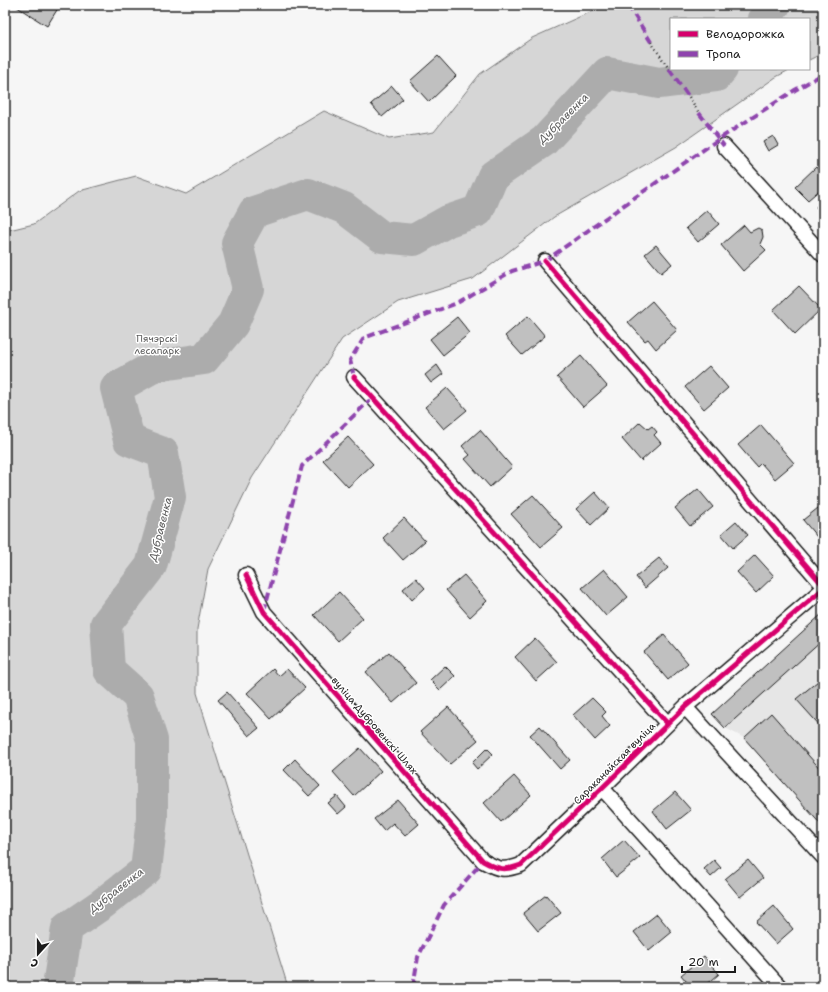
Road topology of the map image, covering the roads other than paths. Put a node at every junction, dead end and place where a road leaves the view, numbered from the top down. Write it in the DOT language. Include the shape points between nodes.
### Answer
graph roads {
  1 [pos="724,146"];
  2 [pos="823,255"];
  3 [pos="545,261"];
  4 [pos="354,377"];
  5 [pos="246,575"];
  6 [pos="823,585"];
  7 [pos="823,589"];
  8 [pos="685,707"];
  9 [pos="667,723"];
  10 [pos="602,788"];
  11 [pos="823,856"];
  12 [pos="507,870"];
  13 [pos="780,987"];
  1 -- 2 [label="street"];
  3 -- 6 [label="street"];
  4 -- 9 [label="street"];
  5 -- 12 [label="street, вуліца Дубровенскі Шлях" via="264,612 483,861"];
  7 -- 8 [label="street, Сараканайская вуліца"];
  8 -- 9 [label="street, Сараканайская вуліца"];
  8 -- 11 [label="street"];
  9 -- 10 [label="street, Сараканайская вуліца"];
  10 -- 12 [label="street, Сараканайская вуліца" via="521,865"];
  10 -- 13 [label="street"];
}
